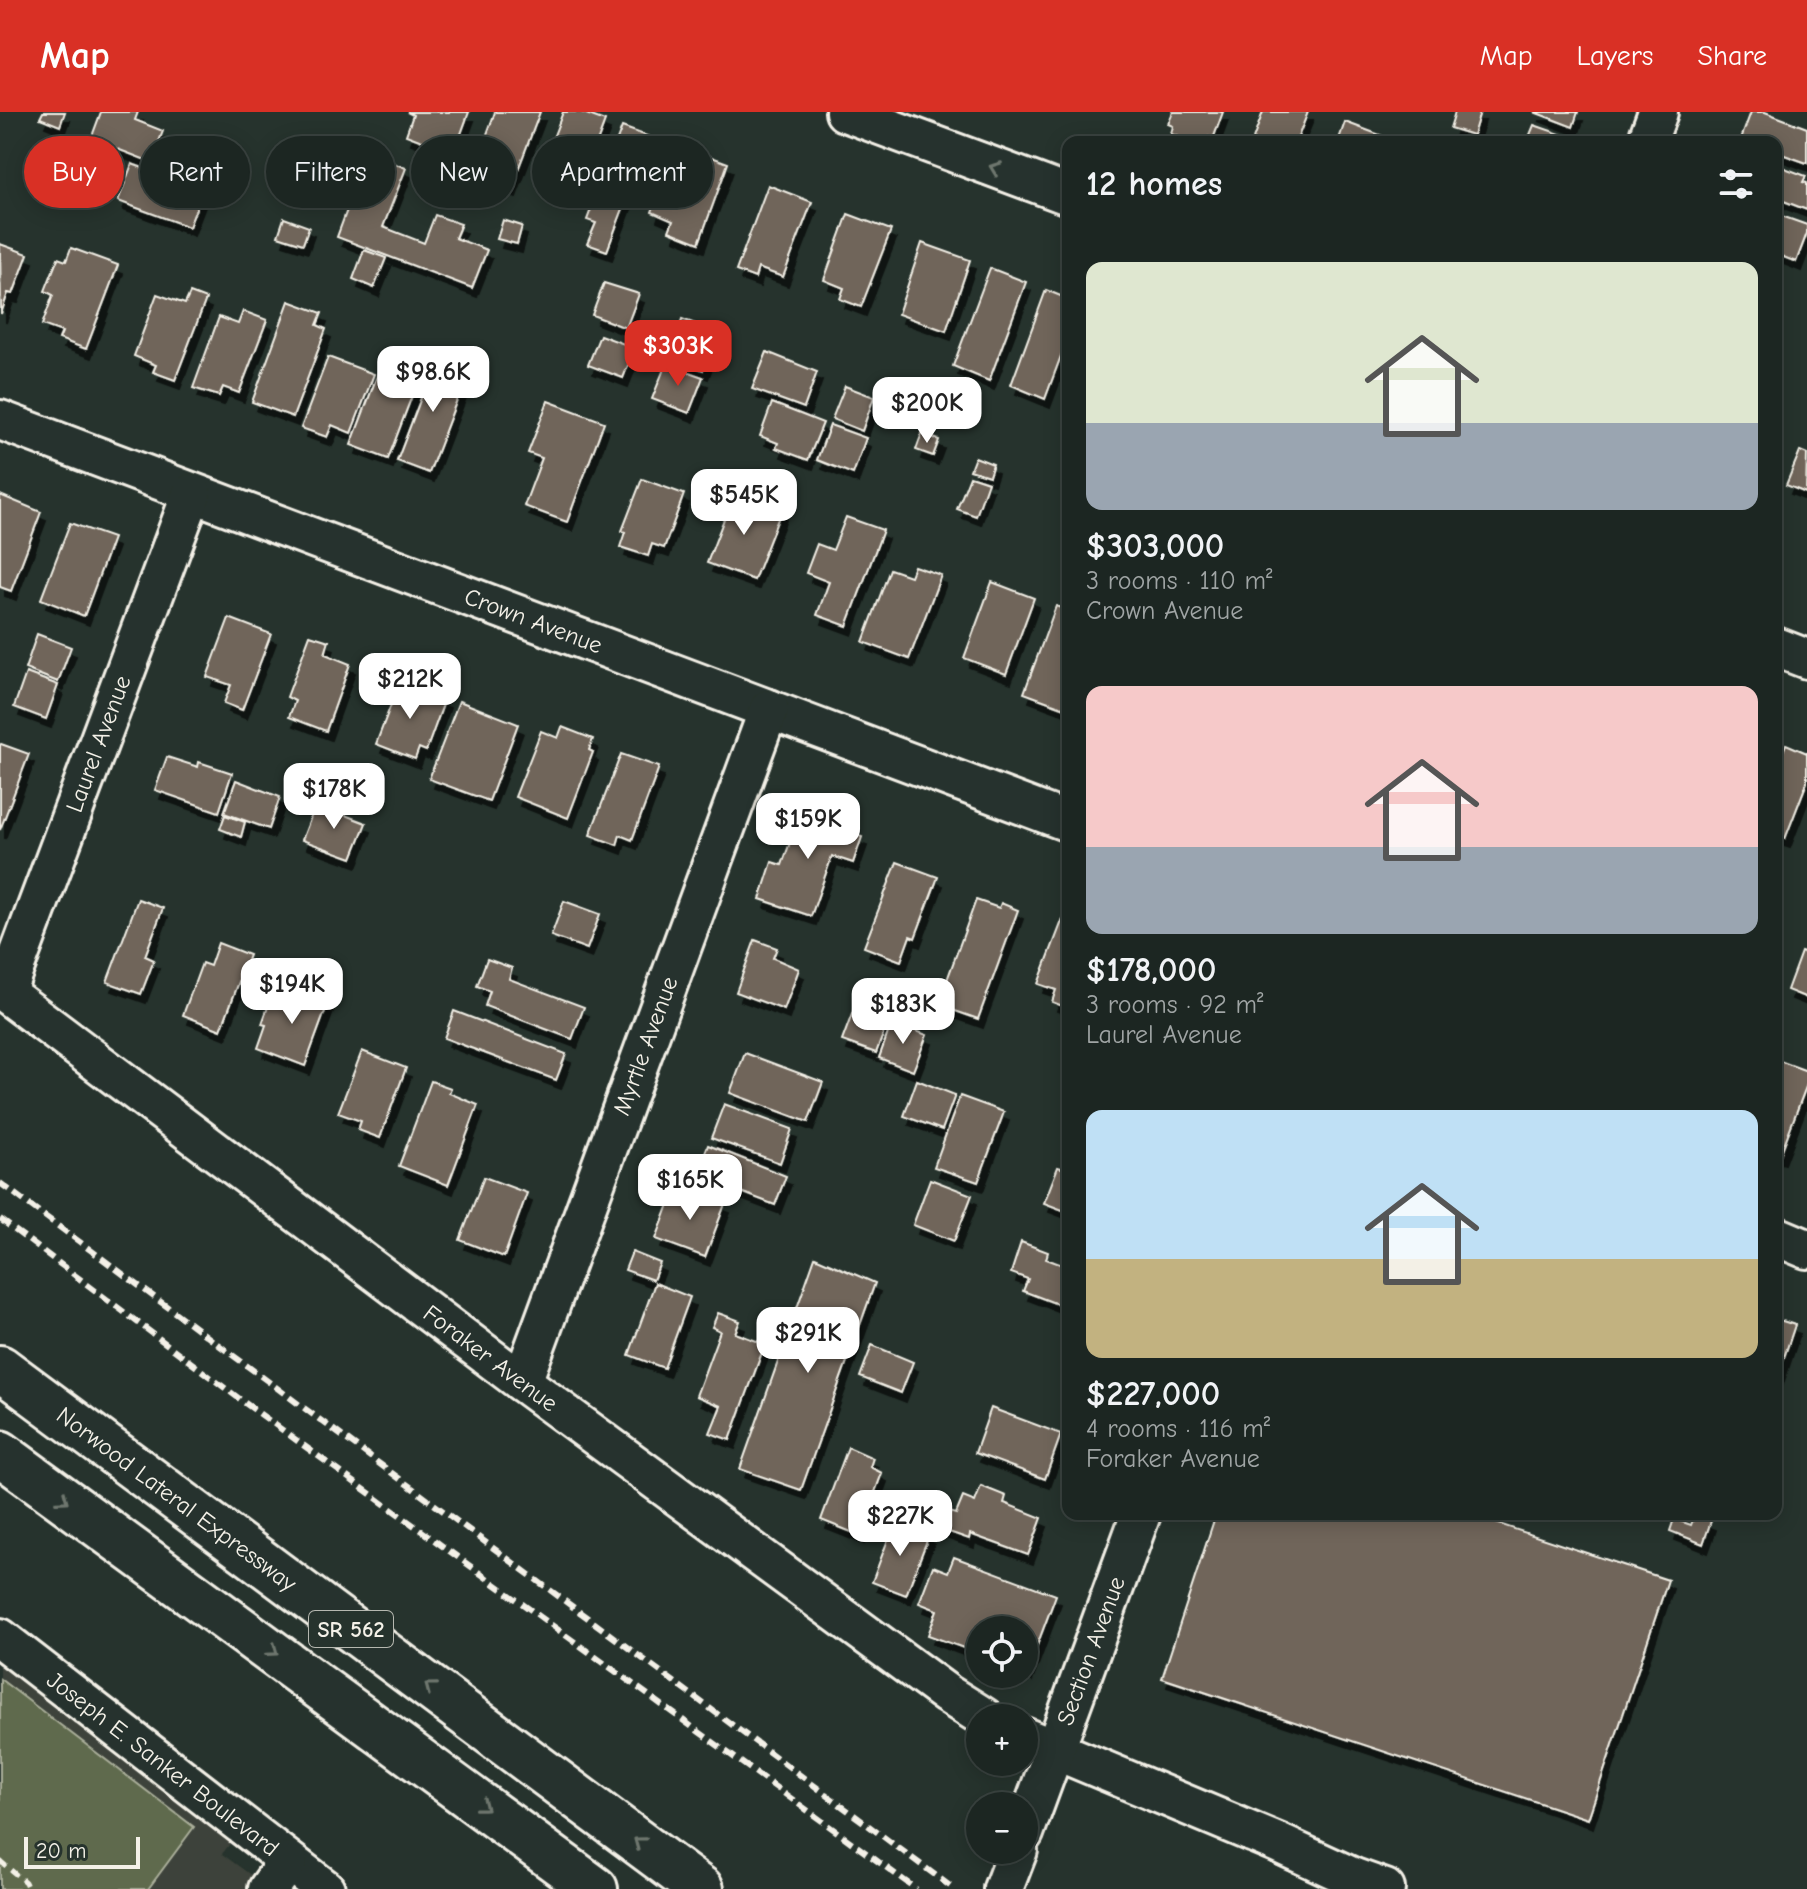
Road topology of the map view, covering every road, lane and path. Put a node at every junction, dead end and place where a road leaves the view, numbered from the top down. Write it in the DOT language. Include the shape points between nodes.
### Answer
graph roads {
  1 [pos="845,112"];
  2 [pos="1658,112"];
  3 [pos="1649,136"];
  4 [pos="1062,193"];
  5 [pos="0,420"];
  6 [pos="192,493"];
  7 [pos="1782,649"];
  8 [pos="1807,659"];
  9 [pos="769,709"];
  10 [pos="1062,820"];
  11 [pos="3,991"];
  12 [pos="1782,1239"];
  13 [pos="1807,1249"];
  14 [pos="0,1368"];
  15 [pos="522,1382"];
  16 [pos="0,1453"];
  17 [pos="1138,1520"];
  18 [pos="0,1638"];
  19 [pos="966,1706"];
  20 [pos="1039,1744"];
  21 [pos="1031,1792"];
  22 [pos="0,1861"];
  23 [pos="278,1875"];
  24 [pos="28,1889"];
  25 [pos="325,1889"];
  26 [pos="595,1889"];
  27 [pos="701,1889"];
  28 [pos="1385,1889"];
  4 -- 1 [label="street, one-way"];
  2 -- 3 [label="street"];
  5 -- 6 [label="street, Crown Avenue"];
  6 -- 9 [label="street, Crown Avenue"];
  6 -- 11 [label="street, Laurel Avenue"];
  7 -- 8 [label="street"];
  9 -- 10 [label="street, Crown Avenue"];
  9 -- 15 [label="street, Myrtle Avenue"];
  11 -- 15 [label="street, Foraker Avenue"];
  12 -- 13 [label="street"];
  27 -- 14 [label="highway, Norwood Lateral Expressway / SR 562, one-way"];
  15 -- 19 [label="street, Foraker Avenue"];
  16 -- 26 [label="highway, SR 562, one-way"];
  17 -- 20 [label="street, Section Avenue"];
  18 -- 23 [label="street, Joseph E. Sanker Boulevard"];
  20 -- 21 [label="street, Section Avenue"];
  20 -- 28 [label="street"];
  22 -- 24 [label="path"];
  23 -- 25 [label="street, Joseph E. Sanker Boulevard"];
}
